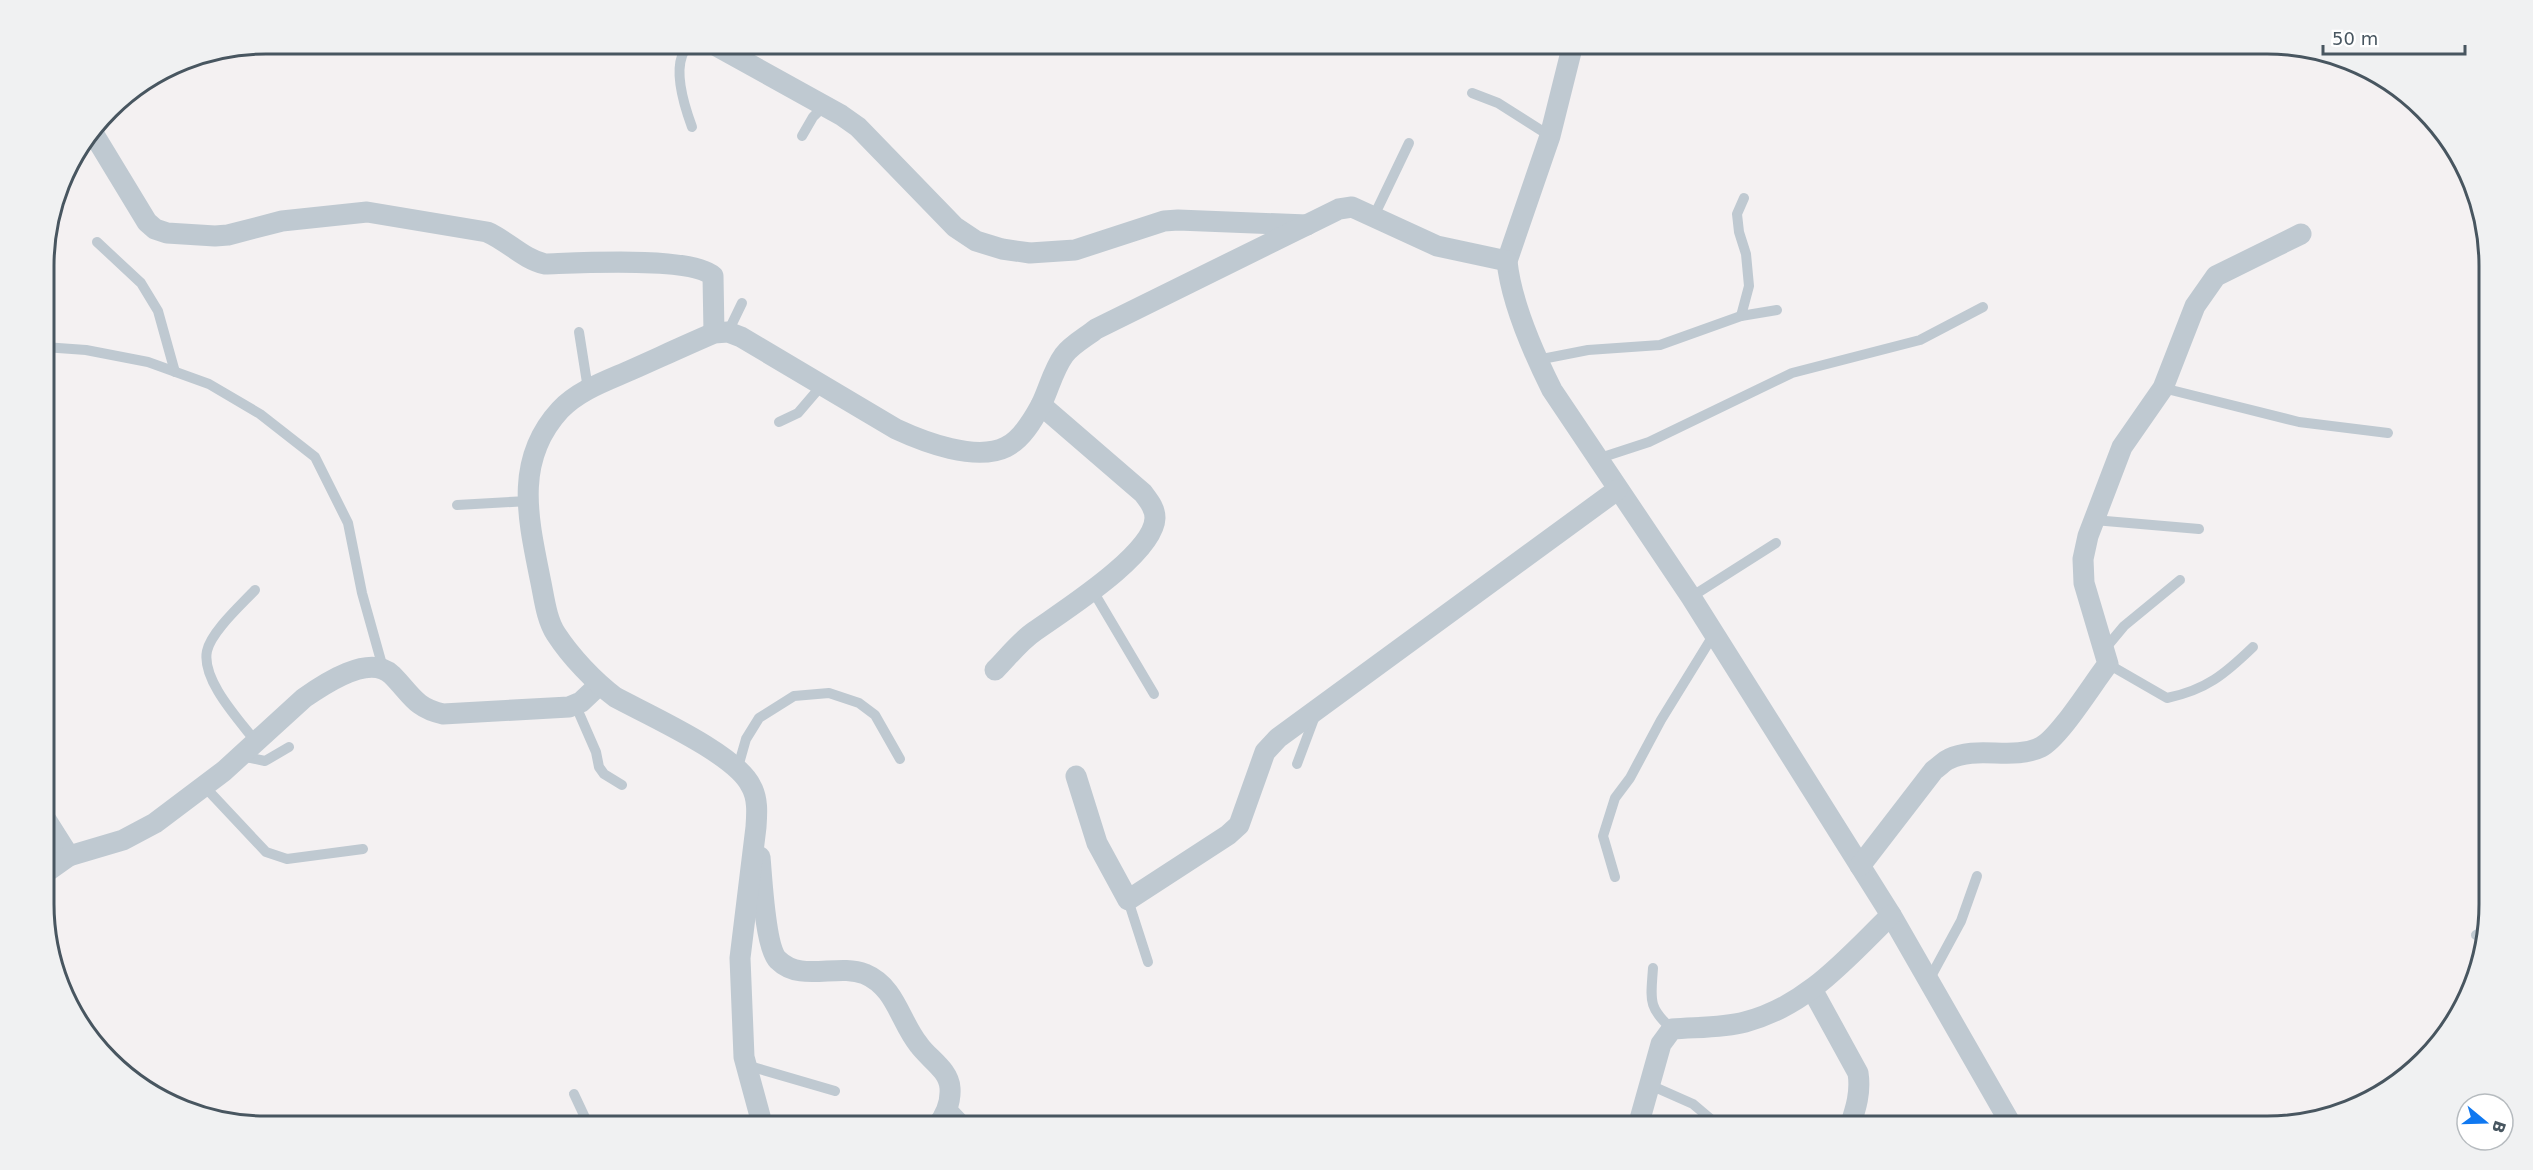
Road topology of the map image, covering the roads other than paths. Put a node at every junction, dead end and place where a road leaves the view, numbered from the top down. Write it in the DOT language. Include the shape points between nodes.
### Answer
graph roads {
  1 [pos="683,54"];
  2 [pos="731,54"];
  3 [pos="1570,54"];
  4 [pos="1472,93"];
  5 [pos="824,106"];
  6 [pos="692,127"];
  7 [pos="802,136"];
  8 [pos="1550,136"];
  9 [pos="97,139"];
  10 [pos="1408,143"];
  11 [pos="1744,198"];
  12 [pos="1374,216"];
  13 [pos="1308,225"];
  14 [pos="2301,234"];
  15 [pos="97,242"];
  16 [pos="1507,261"];
  17 [pos="742,303"];
  18 [pos="1983,306"];
  19 [pos="1777,310"];
  20 [pos="1741,316"];
  21 [pos="579,332"];
  22 [pos="721,332"];
  23 [pos="54,348"];
  24 [pos="1537,360"];
  25 [pos="175,372"];
  26 [pos="822,385"];
  27 [pos="2163,388"];
  28 [pos="588,389"];
  29 [pos="1041,405"];
  30 [pos="779,422"];
  31 [pos="2388,433"];
  32 [pos="1596,459"];
  33 [pos="1617,490"];
  34 [pos="528,501"];
  35 [pos="457,505"];
  36 [pos="2094,520"];
  37 [pos="2199,528"];
  38 [pos="1776,543"];
  39 [pos="2180,580"];
  40 [pos="255,590"];
  41 [pos="1093,591"];
  42 [pos="1691,597"];
  43 [pos="1714,634"];
  44 [pos="2253,647"];
  45 [pos="2106,657"];
  46 [pos="383,668"];
  47 [pos="995,670"];
  48 [pos="599,685"];
  49 [pos="1154,694"];
  50 [pos="575,704"];
  51 [pos="1317,710"];
  52 [pos="289,747"];
  53 [pos="249,749"];
  54 [pos="900,759"];
  55 [pos="1296,764"];
  56 [pos="738,767"];
  57 [pos="1076,776"];
  58 [pos="622,785"];
  59 [pos="204,786"];
  60 [pos="756,827"];
  61 [pos="54,832"];
  62 [pos="363,849"];
  63 [pos="69,856"];
  64 [pos="1860,866"];
  65 [pos="54,867"];
  66 [pos="1977,876"];
  67 [pos="1615,878"];
  68 [pos="1128,900"];
  69 [pos="1891,915"];
  70 [pos="1148,962"];
  71 [pos="1653,968"];
  72 [pos="1929,981"];
  73 [pos="1813,991"];
  74 [pos="1672,1029"];
  75 [pos="746,1065"];
  76 [pos="1650,1085"];
  77 [pos="835,1091"];
  78 [pos="574,1094"];
  79 [pos="948,1104"];
  80 [pos="584,1116"];
  81 [pos="760,1116"];
  82 [pos="942,1116"];
  83 [pos="959,1116"];
  84 [pos="1641,1116"];
  85 [pos="1707,1116"];
  86 [pos="1853,1116"];
  87 [pos="2006,1116"];
  1 -- 6 [label="lane" via="684,105"];
  2 -- 5 [label="street"];
  3 -- 8 [label="street"];
  4 -- 8 [label="lane" via="1498,103"];
  5 -- 7 [label="lane"];
  5 -- 13 [label="street" via="858,127 955,227 976,241 1002,249 1030,253 1075,250 1164,221"];
  8 -- 16 [label="street"];
  9 -- 22 [label="street" via="147,222 167,233 228,235 282,221 382,213 487,232 545,264 630,262 701,269 713,276"];
  10 -- 12 [label="lane"];
  11 -- 20 [label="lane" via="1737,214 1749,286"];
  12 -- 13 [label="street" via="1352,207 1339,209"];
  12 -- 16 [label="street" via="1437,246"];
  13 -- 29 [label="street" via="1096,329 1065,353"];
  14 -- 27 [label="street" via="2216,276 2195,306"];
  15 -- 25 [label="lane" via="141,283 158,311"];
  16 -- 24 [label="street"];
  17 -- 22 [label="lane"];
  18 -- 32 [label="lane" via="1920,340 1792,373 1649,442"];
  19 -- 20 [label="lane"];
  20 -- 24 [label="lane" via="1660,345 1588,350"];
  21 -- 28 [label="lane"];
  22 -- 26 [label="street" via="741,337"];
  22 -- 28 [label="street"];
  23 -- 25 [label="lane" via="148,362"];
  24 -- 32 [label="street"];
  25 -- 46 [label="lane" via="209,384 260,414 315,457 348,523"];
  26 -- 29 [label="street" via="913,437 971,451 1006,447 1025,431"];
  26 -- 30 [label="lane" via="798,413"];
  27 -- 31 [label="lane" via="2299,422"];
  27 -- 36 [label="street" via="2122,447"];
  28 -- 34 [label="street" via="560,411 543,434 532,460"];
  29 -- 41 [label="street" via="1152,505 1155,518 1151,531"];
  32 -- 33 [label="street"];
  33 -- 42 [label="street"];
  33 -- 51 [label="street"];
  34 -- 35 [label="lane"];
  34 -- 48 [label="street" via="528,521 555,634"];
  36 -- 37 [label="lane"];
  36 -- 45 [label="street" via="2083,559 2084,583"];
  38 -- 42 [label="lane"];
  39 -- 45 [label="lane" via="2124,626"];
  40 -- 53 [label="lane" via="221,627 207,650 211,678"];
  41 -- 47 [label="street" via="1033,633"];
  41 -- 49 [label="lane"];
  42 -- 43 [label="street"];
  43 -- 64 [label="street"];
  43 -- 67 [label="lane" via="1615,798 1603,836"];
  44 -- 45 [label="lane" via="2224,676 2167,698"];
  45 -- 64 [label="street" via="2054,735 2041,747 1948,759 1934,770"];
  46 -- 50 [label="street" via="416,703 443,714"];
  46 -- 53 [label="street" via="360,668 318,688"];
  48 -- 50 [label="street"];
  48 -- 56 [label="street" via="615,698"];
  50 -- 58 [label="lane" via="599,767"];
  51 -- 55 [label="lane"];
  51 -- 68 [label="street" via="1265,752 1239,825"];
  52 -- 53 [label="lane" via="265,761 251,760"];
  53 -- 59 [label="street"];
  54 -- 56 [label="lane" via="875,715 859,703 829,693 794,696 759,718 746,739"];
  56 -- 60 [label="street" via="752,786"];
  57 -- 68 [label="street" via="1097,843"];
  59 -- 62 [label="lane" via="266,852 276,857"];
  59 -- 63 [label="street" via="139,833"];
  60 -- 75 [label="street" via="740,958"];
  60 -- 79 [label="street" via="775,958 799,971 852,971 873,978 893,998 919,1045 945,1072 950,1088"];
  61 -- 63 [label="street"];
  63 -- 65 [label="street"];
  64 -- 69 [label="street"];
  66 -- 72 [label="lane" via="1961,921"];
  68 -- 70 [label="lane"];
  69 -- 72 [label="street"];
  69 -- 73 [label="street"];
  71 -- 74 [label="lane" via="1655,1014"];
  72 -- 87 [label="street"];
  73 -- 74 [label="street" via="1744,1023"];
  73 -- 86 [label="street" via="1858,1073 1860,1085"];
  74 -- 76 [label="street" via="1661,1044"];
  75 -- 77 [label="lane"];
  75 -- 81 [label="street"];
  76 -- 84 [label="street"];
  76 -- 85 [label="lane" via="1693,1104"];
  78 -- 80 [label="lane"];
  79 -- 82 [label="street"];
  79 -- 83 [label="lane"];
}
